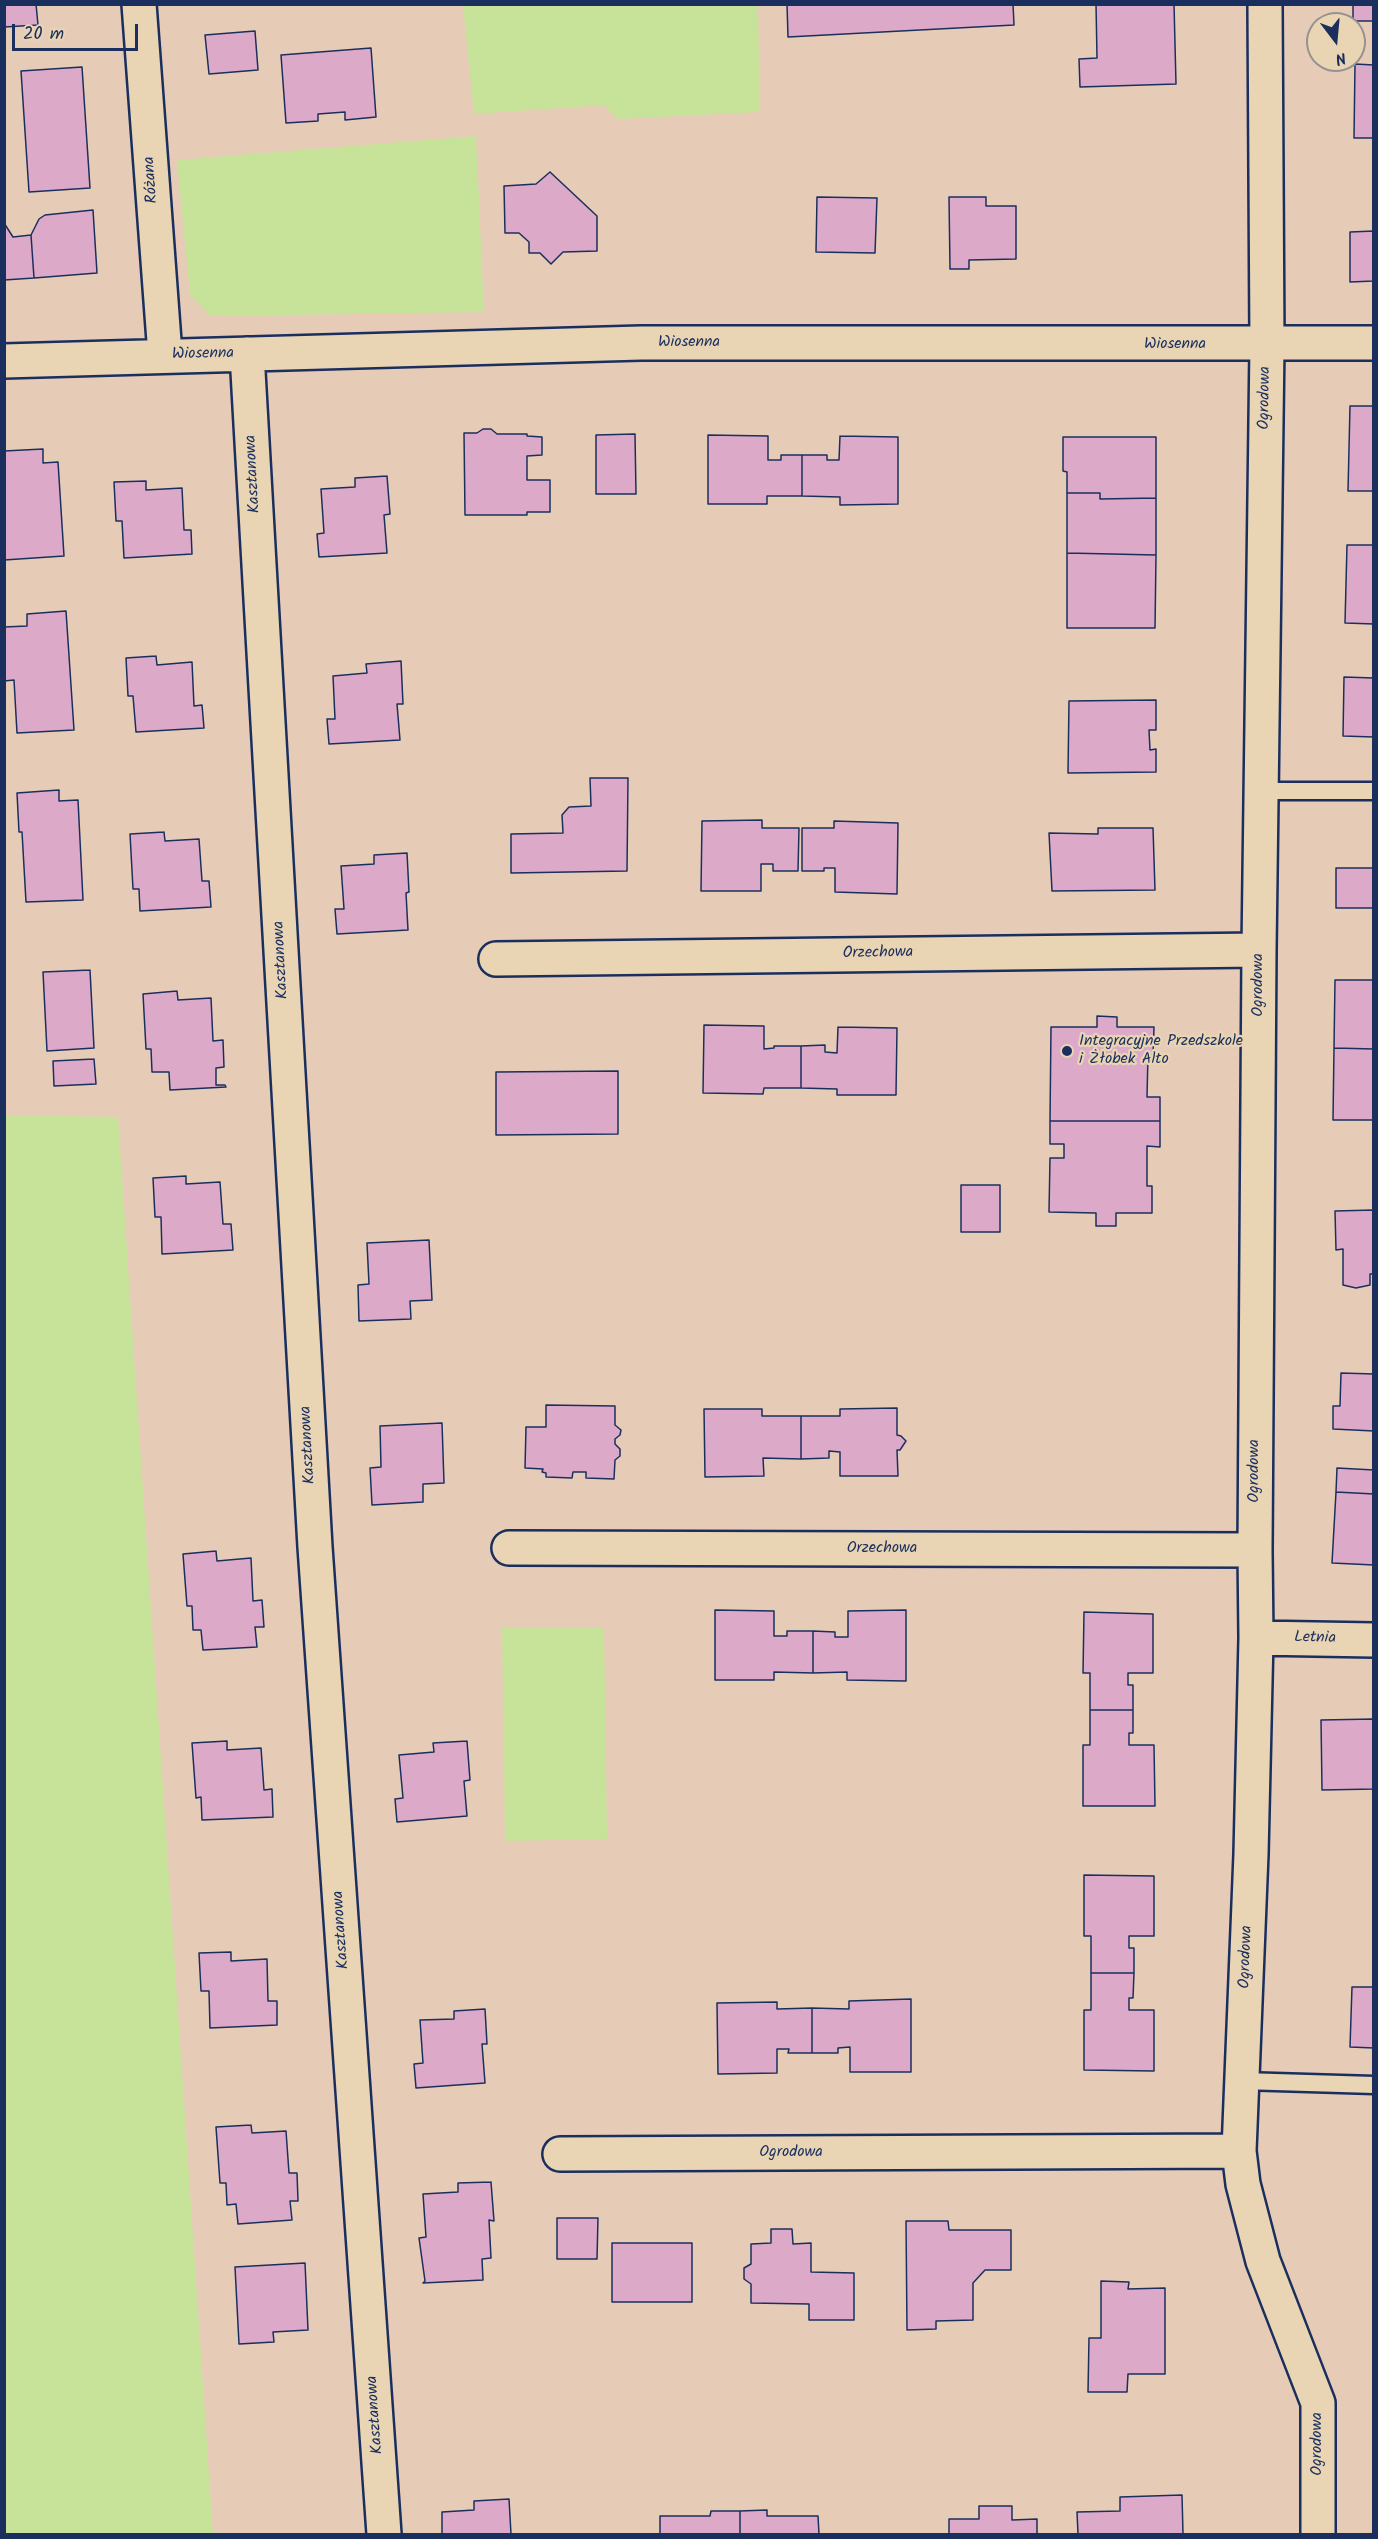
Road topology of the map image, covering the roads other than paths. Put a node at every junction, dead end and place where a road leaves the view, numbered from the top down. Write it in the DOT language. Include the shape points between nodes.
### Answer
graph roads {
  1 [pos="139,4"];
  2 [pos="1265,4"];
  3 [pos="1374,343"];
  4 [pos="1267,345"];
  5 [pos="247,354"];
  6 [pos="165,356"];
  7 [pos="4,361"];
  8 [pos="1261,790"];
  9 [pos="1374,791"];
  10 [pos="1259,950"];
  11 [pos="496,959"];
  12 [pos="509,1548"];
  13 [pos="1255,1550"];
  14 [pos="1256,1638"];
  15 [pos="1374,1640"];
  16 [pos="1242,2081"];
  17 [pos="1374,2085"];
  18 [pos="1239,2151"];
  19 [pos="560,2154"];
  20 [pos="384,2535"];
  21 [pos="1318,2535"];
  1 -- 6 [label="street, Różana"];
  2 -- 4 [label="street, Ogrodowa"];
  3 -- 4 [label="street, Wiosenna"];
  4 -- 5 [label="street, Wiosenna" via="641,343"];
  4 -- 8 [label="street, Ogrodowa"];
  5 -- 6 [label="street, Wiosenna"];
  5 -- 20 [label="street, Kasztanowa" via="315,1547"];
  6 -- 7 [label="street, Wiosenna"];
  8 -- 9 [label="lane"];
  8 -- 10 [label="street, Ogrodowa"];
  10 -- 11 [label="street, Orzechowa"];
  10 -- 13 [label="street, Ogrodowa"];
  12 -- 13 [label="street, Orzechowa"];
  13 -- 14 [label="street, Ogrodowa"];
  14 -- 15 [label="street, Letnia"];
  14 -- 16 [label="street, Ogrodowa"];
  16 -- 17 [label="lane"];
  16 -- 18 [label="street, Ogrodowa"];
  18 -- 19 [label="street, Ogrodowa"];
  18 -- 21 [label="street, Ogrodowa" via="1243,2184 1263,2261 1318,2403"];
}
